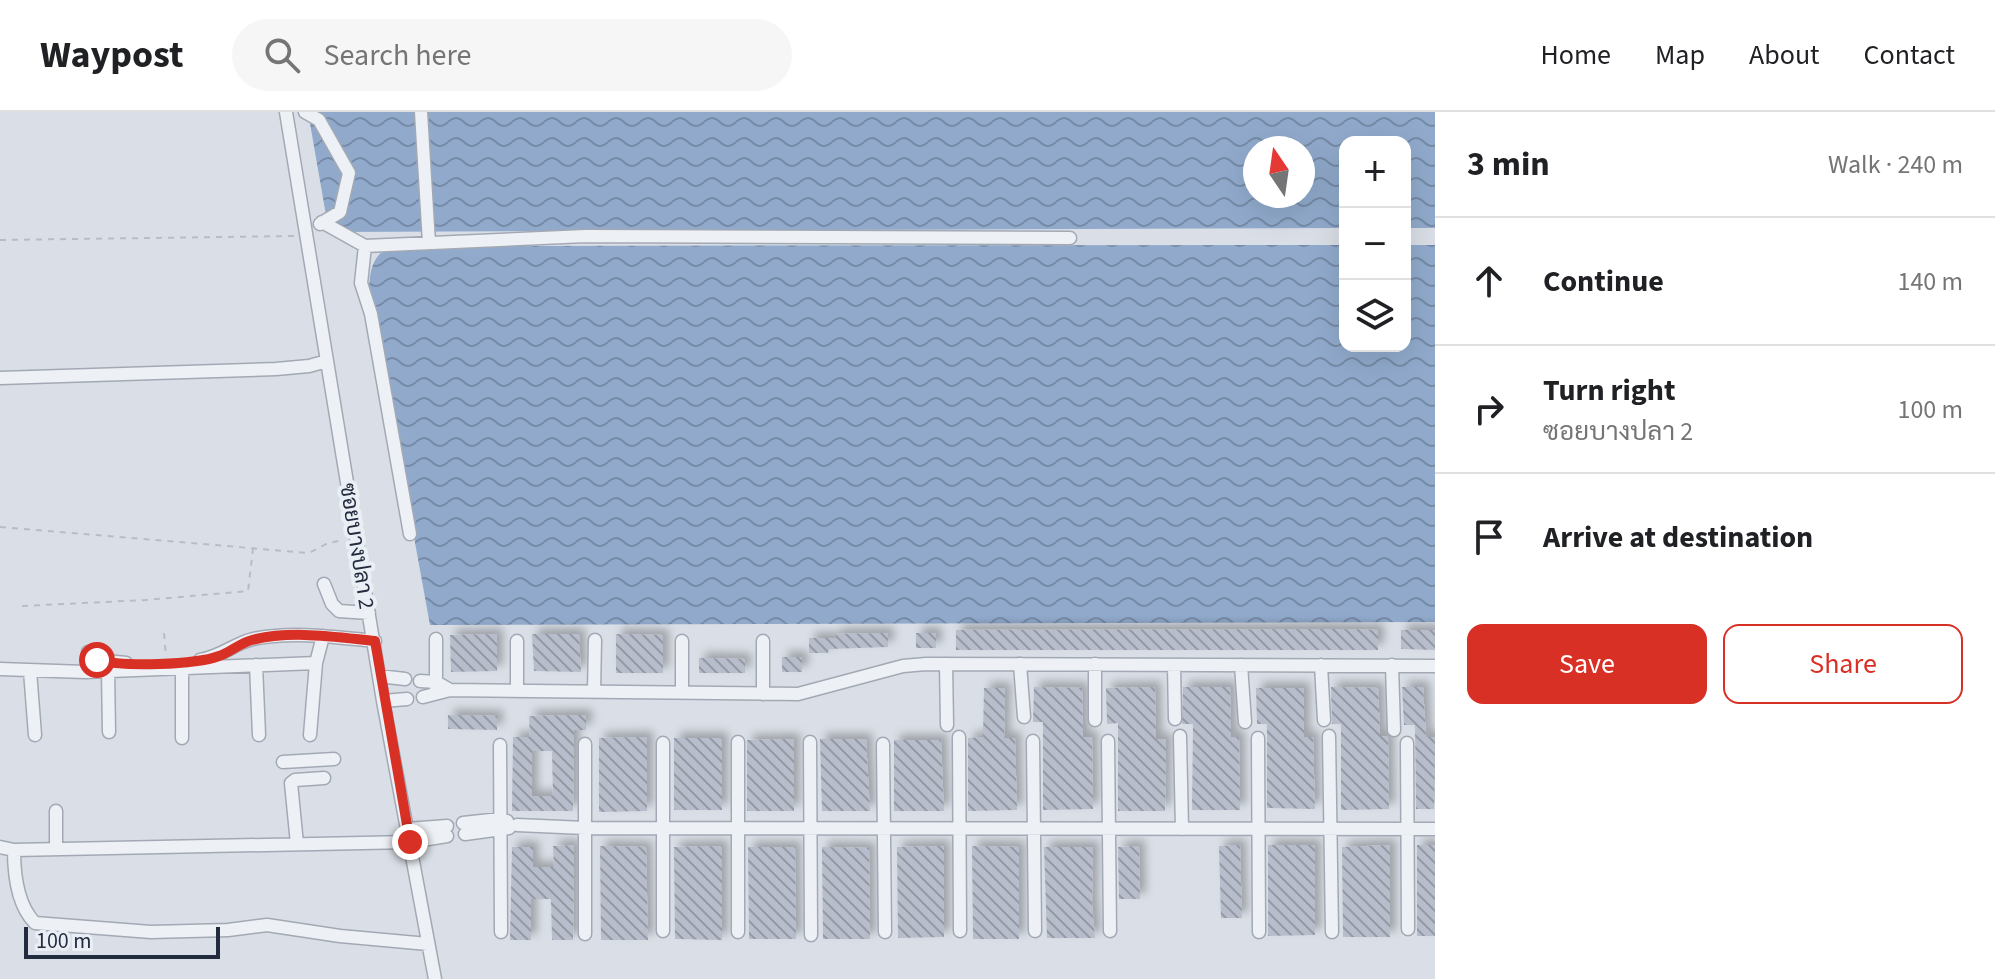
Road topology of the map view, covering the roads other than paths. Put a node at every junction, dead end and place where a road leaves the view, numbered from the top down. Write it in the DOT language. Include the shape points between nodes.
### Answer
graph roads {
  1 [pos="286,112"];
  2 [pos="305,112"];
  3 [pos="421,112"];
  4 [pos="322,222"];
  5 [pos="308,233"];
  6 [pos="1070,238"];
  7 [pos="429,243"];
  8 [pos="365,246"];
  9 [pos="327,361"];
  10 [pos="0,378"];
  11 [pos="410,534"];
  12 [pos="324,584"];
  13 [pos="369,613"];
  14 [pos="323,636"];
  15 [pos="436,639"];
  16 [pos="595,640"];
  17 [pos="375,641"];
  18 [pos="517,641"];
  19 [pos="682,641"];
  20 [pos="763,641"];
  21 [pos="88,652"];
  22 [pos="316,663"];
  23 [pos="946,664"];
  24 [pos="1020,664"];
  25 [pos="1095,664"];
  26 [pos="256,665"];
  27 [pos="1174,665"];
  28 [pos="1241,665"];
  29 [pos="1321,665"];
  30 [pos="1392,665"];
  31 [pos="1435,666"];
  32 [pos="182,668"];
  33 [pos="0,669"];
  34 [pos="30,671"];
  35 [pos="108,671"];
  36 [pos="379,676"];
  37 [pos="405,679"];
  38 [pos="420,681"];
  39 [pos="432,691"];
  40 [pos="517,691"];
  41 [pos="594,692"];
  42 [pos="682,693"];
  43 [pos="763,694"];
  44 [pos="407,699"];
  45 [pos="383,701"];
  46 [pos="1024,717"];
  47 [pos="1175,719"];
  48 [pos="1095,720"];
  49 [pos="1324,720"];
  50 [pos="1245,722"];
  51 [pos="947,725"];
  52 [pos="1394,730"];
  53 [pos="109,732"];
  54 [pos="35,735"];
  55 [pos="259,735"];
  56 [pos="310,735"];
  57 [pos="1180,736"];
  58 [pos="1329,736"];
  59 [pos="959,737"];
  60 [pos="182,738"];
  61 [pos="1258,738"];
  62 [pos="1033,741"];
  63 [pos="1108,741"];
  64 [pos="738,742"];
  65 [pos="810,742"];
  66 [pos="663,743"];
  67 [pos="1407,743"];
  68 [pos="585,744"];
  69 [pos="883,744"];
  70 [pos="500,745"];
  71 [pos="334,759"];
  72 [pos="309,761"];
  73 [pos="283,762"];
  74 [pos="324,778"];
  75 [pos="310,779"];
  76 [pos="56,811"];
  77 [pos="501,824"];
  78 [pos="464,828"];
  79 [pos="585,828"];
  80 [pos="663,828"];
  81 [pos="738,828"];
  82 [pos="810,828"];
  83 [pos="884,828"];
  84 [pos="960,828"];
  85 [pos="1035,828"];
  86 [pos="1109,828"];
  87 [pos="1182,829"];
  88 [pos="1259,829"];
  89 [pos="1331,829"];
  90 [pos="1407,829"];
  91 [pos="1435,829"];
  92 [pos="447,831"];
  93 [pos="409,836"];
  94 [pos="297,844"];
  95 [pos="0,847"];
  96 [pos="56,849"];
  97 [pos="14,850"];
  98 [pos="1408,929"];
  99 [pos="663,931"];
  100 [pos="960,931"];
  101 [pos="1035,931"];
  102 [pos="1110,931"];
  103 [pos="501,932"];
  104 [pos="738,932"];
  105 [pos="885,932"];
  106 [pos="1259,932"];
  107 [pos="1332,932"];
  108 [pos="585,934"];
  109 [pos="811,935"];
  110 [pos="428,944"];
  111 [pos="435,979"];
  1 -- 5 [label="street, ซอยบางปลา 2"];
  2 -- 4 [label="street" via="319,120 349,173 340,212"];
  3 -- 7 [label="street"];
  4 -- 5 [label="street"];
  4 -- 8 [label="street"];
  5 -- 9 [label="street, ซอยบางปลา 2"];
  6 -- 7 [label="street" via="586,236"];
  7 -- 8 [label="street"];
  8 -- 11 [label="street" via="361,283"];
  9 -- 10 [label="street" via="295,368"];
  9 -- 13 [label="street, ซอยบางปลา 2"];
  12 -- 13 [label="street" via="339,611"];
  13 -- 17 [label="street, ซอยบางปลา 2"];
  14 -- 17 [label="street"];
  14 -- 21 [label="street" via="252,640 217,657 167,662 105,662"];
  14 -- 22 [label="street"];
  15 -- 39 [label="street"];
  16 -- 41 [label="street"];
  17 -- 36 [label="street, ซอยบางปลา 2"];
  18 -- 40 [label="street"];
  19 -- 42 [label="street"];
  20 -- 43 [label="street"];
  22 -- 26 [label="street"];
  22 -- 56 [label="street"];
  23 -- 24 [label="street"];
  23 -- 43 [label="street" via="903,666 810,693"];
  23 -- 51 [label="street"];
  24 -- 25 [label="street"];
  24 -- 46 [label="street"];
  25 -- 27 [label="street"];
  25 -- 48 [label="street"];
  26 -- 32 [label="street"];
  26 -- 55 [label="street"];
  27 -- 28 [label="street"];
  27 -- 47 [label="street"];
  28 -- 29 [label="street"];
  28 -- 50 [label="street"];
  29 -- 30 [label="street"];
  29 -- 49 [label="street"];
  30 -- 31 [label="street"];
  30 -- 52 [label="street"];
  32 -- 35 [label="street"];
  32 -- 60 [label="street"];
  33 -- 34 [label="street"];
  34 -- 35 [label="street"];
  34 -- 54 [label="street"];
  35 -- 53 [label="street"];
  36 -- 37 [label="street"];
  36 -- 45 [label="street, ซอยบางปลา 2"];
  38 -- 39 [label="street"];
  39 -- 40 [label="street"];
  40 -- 41 [label="street"];
  41 -- 42 [label="street"];
  42 -- 43 [label="street"];
  44 -- 45 [label="street"];
  45 -- 93 [label="street, ซอยบางปลา 2"];
  57 -- 87 [label="street"];
  58 -- 89 [label="street"];
  59 -- 84 [label="street"];
  61 -- 88 [label="street"];
  62 -- 85 [label="street"];
  63 -- 86 [label="street"];
  64 -- 81 [label="street"];
  65 -- 82 [label="street"];
  66 -- 80 [label="street"];
  67 -- 90 [label="street"];
  68 -- 79 [label="street"];
  69 -- 83 [label="street"];
  70 -- 77 [label="street"];
  71 -- 72 [label="street"];
  72 -- 73 [label="street"];
  72 -- 75 [label="street"];
  74 -- 75 [label="street"];
  75 -- 94 [label="street" via="291,783"];
  76 -- 96 [label="street"];
  77 -- 78 [label="street"];
  77 -- 79 [label="street"];
  77 -- 103 [label="street"];
  79 -- 80 [label="street"];
  79 -- 108 [label="street"];
  80 -- 81 [label="street"];
  80 -- 99 [label="street"];
  81 -- 82 [label="street"];
  81 -- 104 [label="street"];
  82 -- 83 [label="street"];
  82 -- 109 [label="street"];
  83 -- 84 [label="street"];
  83 -- 105 [label="street"];
  84 -- 85 [label="street"];
  84 -- 100 [label="street"];
  85 -- 86 [label="street"];
  85 -- 101 [label="street"];
  86 -- 87 [label="street"];
  86 -- 102 [label="street"];
  87 -- 88 [label="street"];
  88 -- 89 [label="street"];
  88 -- 106 [label="street"];
  89 -- 90 [label="street"];
  89 -- 107 [label="street"];
  90 -- 91 [label="street"];
  90 -- 98 [label="street"];
  92 -- 93 [label="street"];
  93 -- 94 [label="street"];
  93 -- 110 [label="street, ซอยบางปลา 2"];
  94 -- 96 [label="street"];
  95 -- 97 [label="street"];
  96 -- 97 [label="street"];
  97 -- 110 [label="street" via="18,887 35,923 151,932 267,925"];
  110 -- 111 [label="street, ซอยบางปลา 2"];
}
